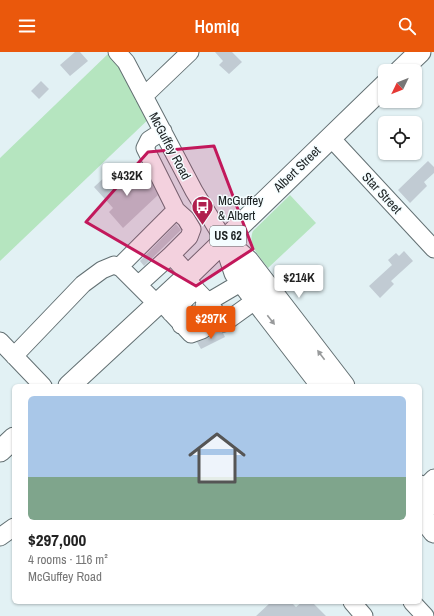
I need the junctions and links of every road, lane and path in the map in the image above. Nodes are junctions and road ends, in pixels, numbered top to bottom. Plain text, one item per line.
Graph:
1 (117, 52) edge
2 (190, 52) edge
3 (420, 52) edge
4 (407, 64) edge
5 (378, 92) edge
6 (144, 96) junction
7 (163, 131) junction
8 (330, 137) junction
9 (190, 182) junction
10 (169, 194) junction
11 (205, 209) junction
12 (181, 214) junction
13 (224, 240) junction
14 (434, 250) edge
15 (171, 255) junction
16 (118, 267) junction
17 (190, 281) junction
18 (138, 285) junction
19 (234, 286) junction
20 (248, 306) junction
21 (183, 313) junction
22 (220, 317) junction
23 (0, 341) edge
24 (14, 356) junction
25 (41, 384) edge
26 (72, 384) edge
27 (320, 384) edge
28 (342, 384) edge
29 (12, 440) edge
30 (0, 451) edge
31 (422, 517) edge
32 (12, 528) edge
33 (434, 532) edge
34 (0, 537) edge
35 (354, 604) edge
36 (414, 604) edge
37 (364, 616) edge
38 (425, 616) edge

1 - 6 street, McGuffey Road
2 - 6 street
3 - 4 main road
5 - 8 main road, Albert Street / US 62
6 - 7 street, McGuffey Road
7 - 9 street, McGuffey Road
7 - 10 street
8 - 13 main road, Albert Street / US 62
8 - 14 street, Star Street
9 - 10 street
9 - 11 street, McGuffey Road
10 - 12 street
11 - 12 street
11 - 13 street, McGuffey Road
12 - 15 street
12 - 16 street
13 - 17 main road, Albert Street / US 62
13 - 19 main road, McGuffey Road
28 -> 13 main road, McGuffey Road
15 - 17 street
15 - 18 street
16 - 18 street
16 - 24 street
17 - 21 main road, Albert Street / US 62
17 - 21 street
18 - 21 street
19 - 20 main road, McGuffey Road
19 - 21 street
20 - 22 street
20 -> 27 main road, McGuffey Road
21 - 22 street
21 - 22 street
21 - 26 main road, Albert Street / US 62
23 - 24 street
24 - 25 street
29 - 30 main road
31 - 33 main road
32 - 34 street
35 - 37 street
36 - 38 street

